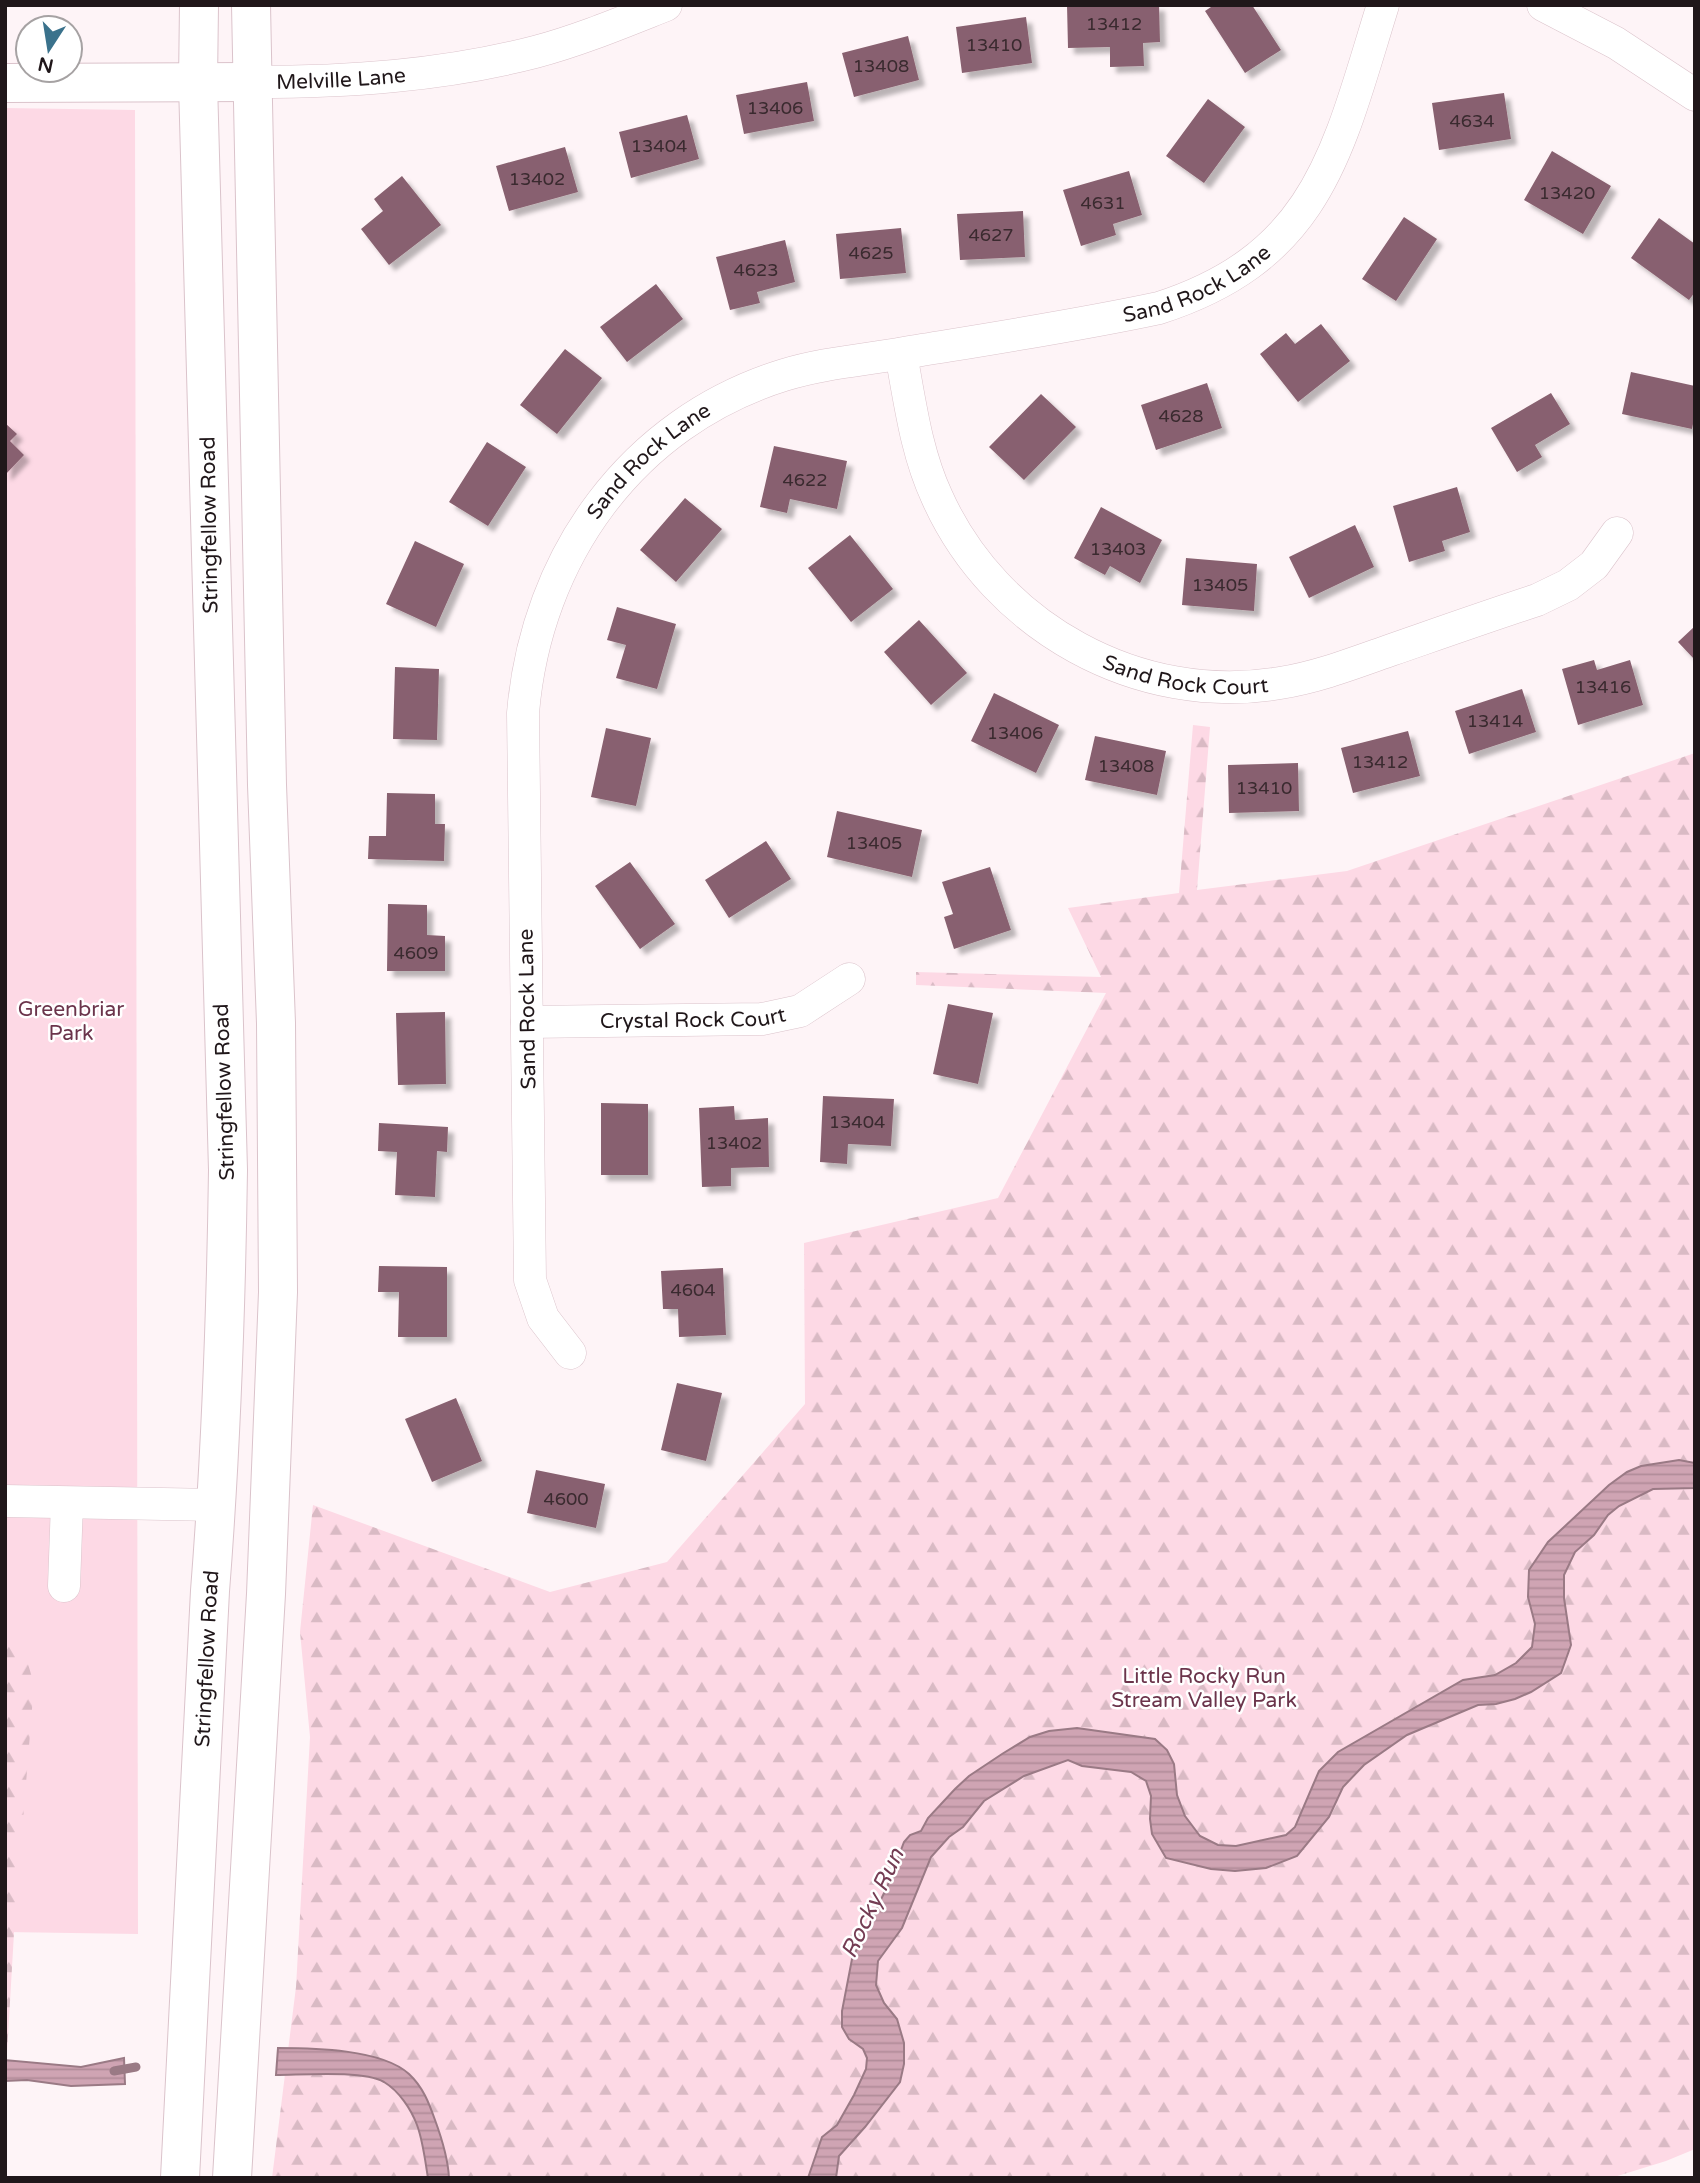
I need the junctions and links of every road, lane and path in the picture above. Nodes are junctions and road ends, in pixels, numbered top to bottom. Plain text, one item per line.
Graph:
1 (198, 5) edge
2 (251, 5) edge
3 (666, 5) edge
4 (1383, 5) edge
5 (1543, 5) edge
6 (252, 82) junction
7 (5, 83) edge
8 (198, 83) junction
9 (1695, 94) edge
10 (901, 354) junction
11 (1617, 533) dead end
12 (849, 979) dead end
13 (527, 1022) junction
14 (569, 1353) dead end
15 (5, 1501) edge
16 (67, 1503) junction
17 (216, 1506) junction
18 (64, 1586) dead end
19 (180, 2178) edge
20 (232, 2178) edge

1 - 8 main road, Stringfellow Road
2 - 6 main road
3 - 6 street, Melville Lane
4 - 10 street, Sand Rock Lane
5 - 9 street
6 - 8 main road, Melville Lane
6 - 20 main road
7 - 8 main road, Melville Lane
8 - 17 main road, Stringfellow Road
10 - 11 street, Sand Rock Court
10 - 13 street, Sand Rock Lane
12 - 13 street, Crystal Rock Court
13 - 14 street, Sand Rock Lane
15 - 16 street
16 - 17 street
16 - 18 street
17 - 19 main road, Stringfellow Road

